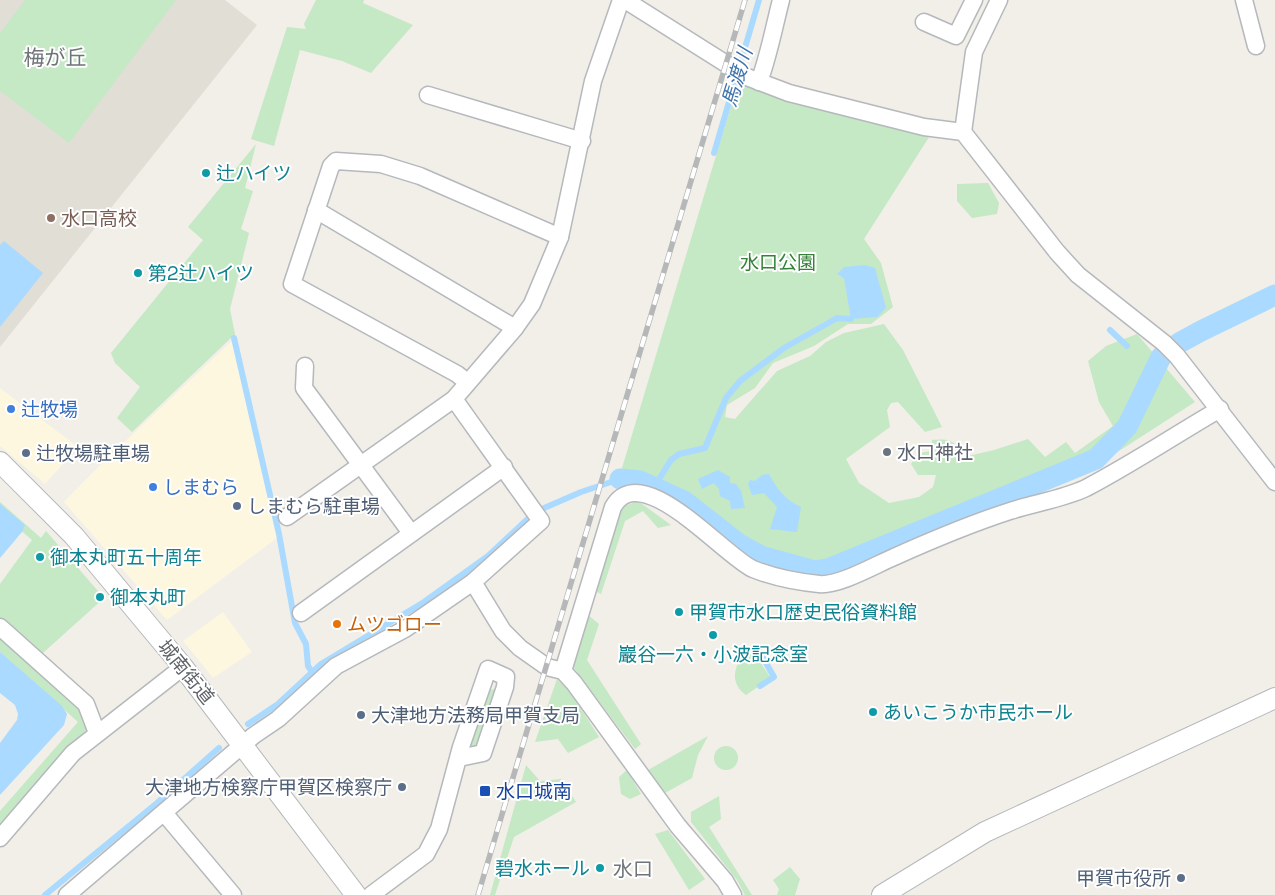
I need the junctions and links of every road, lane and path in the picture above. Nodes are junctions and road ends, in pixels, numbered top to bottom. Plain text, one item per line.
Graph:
1 (621, 0) edge
2 (625, 0) edge
3 (781, 0) edge
4 (974, 0) edge
5 (999, 0) edge
6 (1244, 0) edge
7 (924, 22) dead end
8 (1256, 46) dead end
9 (746, 76) junction
10 (428, 95) dead end
11 (963, 132) junction
12 (582, 141) junction
13 (316, 210) junction
14 (560, 237) junction
15 (515, 328) junction
16 (305, 366) dead end
17 (467, 382) junction
18 (454, 399) junction
19 (1220, 409) junction
20 (0, 462) edge
21 (361, 465) junction
22 (504, 467) junction
23 (1275, 482) edge
24 (287, 517) dead end
25 (411, 533) junction
26 (474, 582) junction
27 (301, 612) dead end
28 (0, 627) edge
29 (183, 667) junction
30 (563, 671) junction
31 (1275, 698) edge
32 (97, 733) junction
33 (243, 745) junction
34 (459, 758) junction
35 (165, 814) junction
36 (0, 838) edge
37 (67, 895) edge
38 (233, 895) edge
39 (356, 895) edge
40 (371, 895) edge
41 (733, 895) edge
42 (882, 895) edge

1 - 12 street
2 - 9 street
3 - 9 street
4 - 7 street
5 - 11 street
6 - 8 street
9 - 11 street
10 - 12 street
11 - 19 street
12 - 14 street
13 - 14 street
13 - 15 street
13 - 17 street
14 - 15 street
15 - 17 street
16 - 21 street
17 - 18 street
18 - 21 street
18 - 22 street
19 - 23 street
19 - 30 street
20 - 29 street, 城南街道
21 - 24 street
21 - 25 street
22 - 25 street
22 - 26 street
25 - 27 street
26 - 30 street
26 - 33 street
28 - 32 street
29 - 32 street
29 - 33 street, 城南街道
30 - 41 street
31 - 42 street
32 - 36 street
33 - 35 street
33 - 39 street, 城南街道
34 - 34 street
34 - 40 street
35 - 37 street
35 - 38 street

